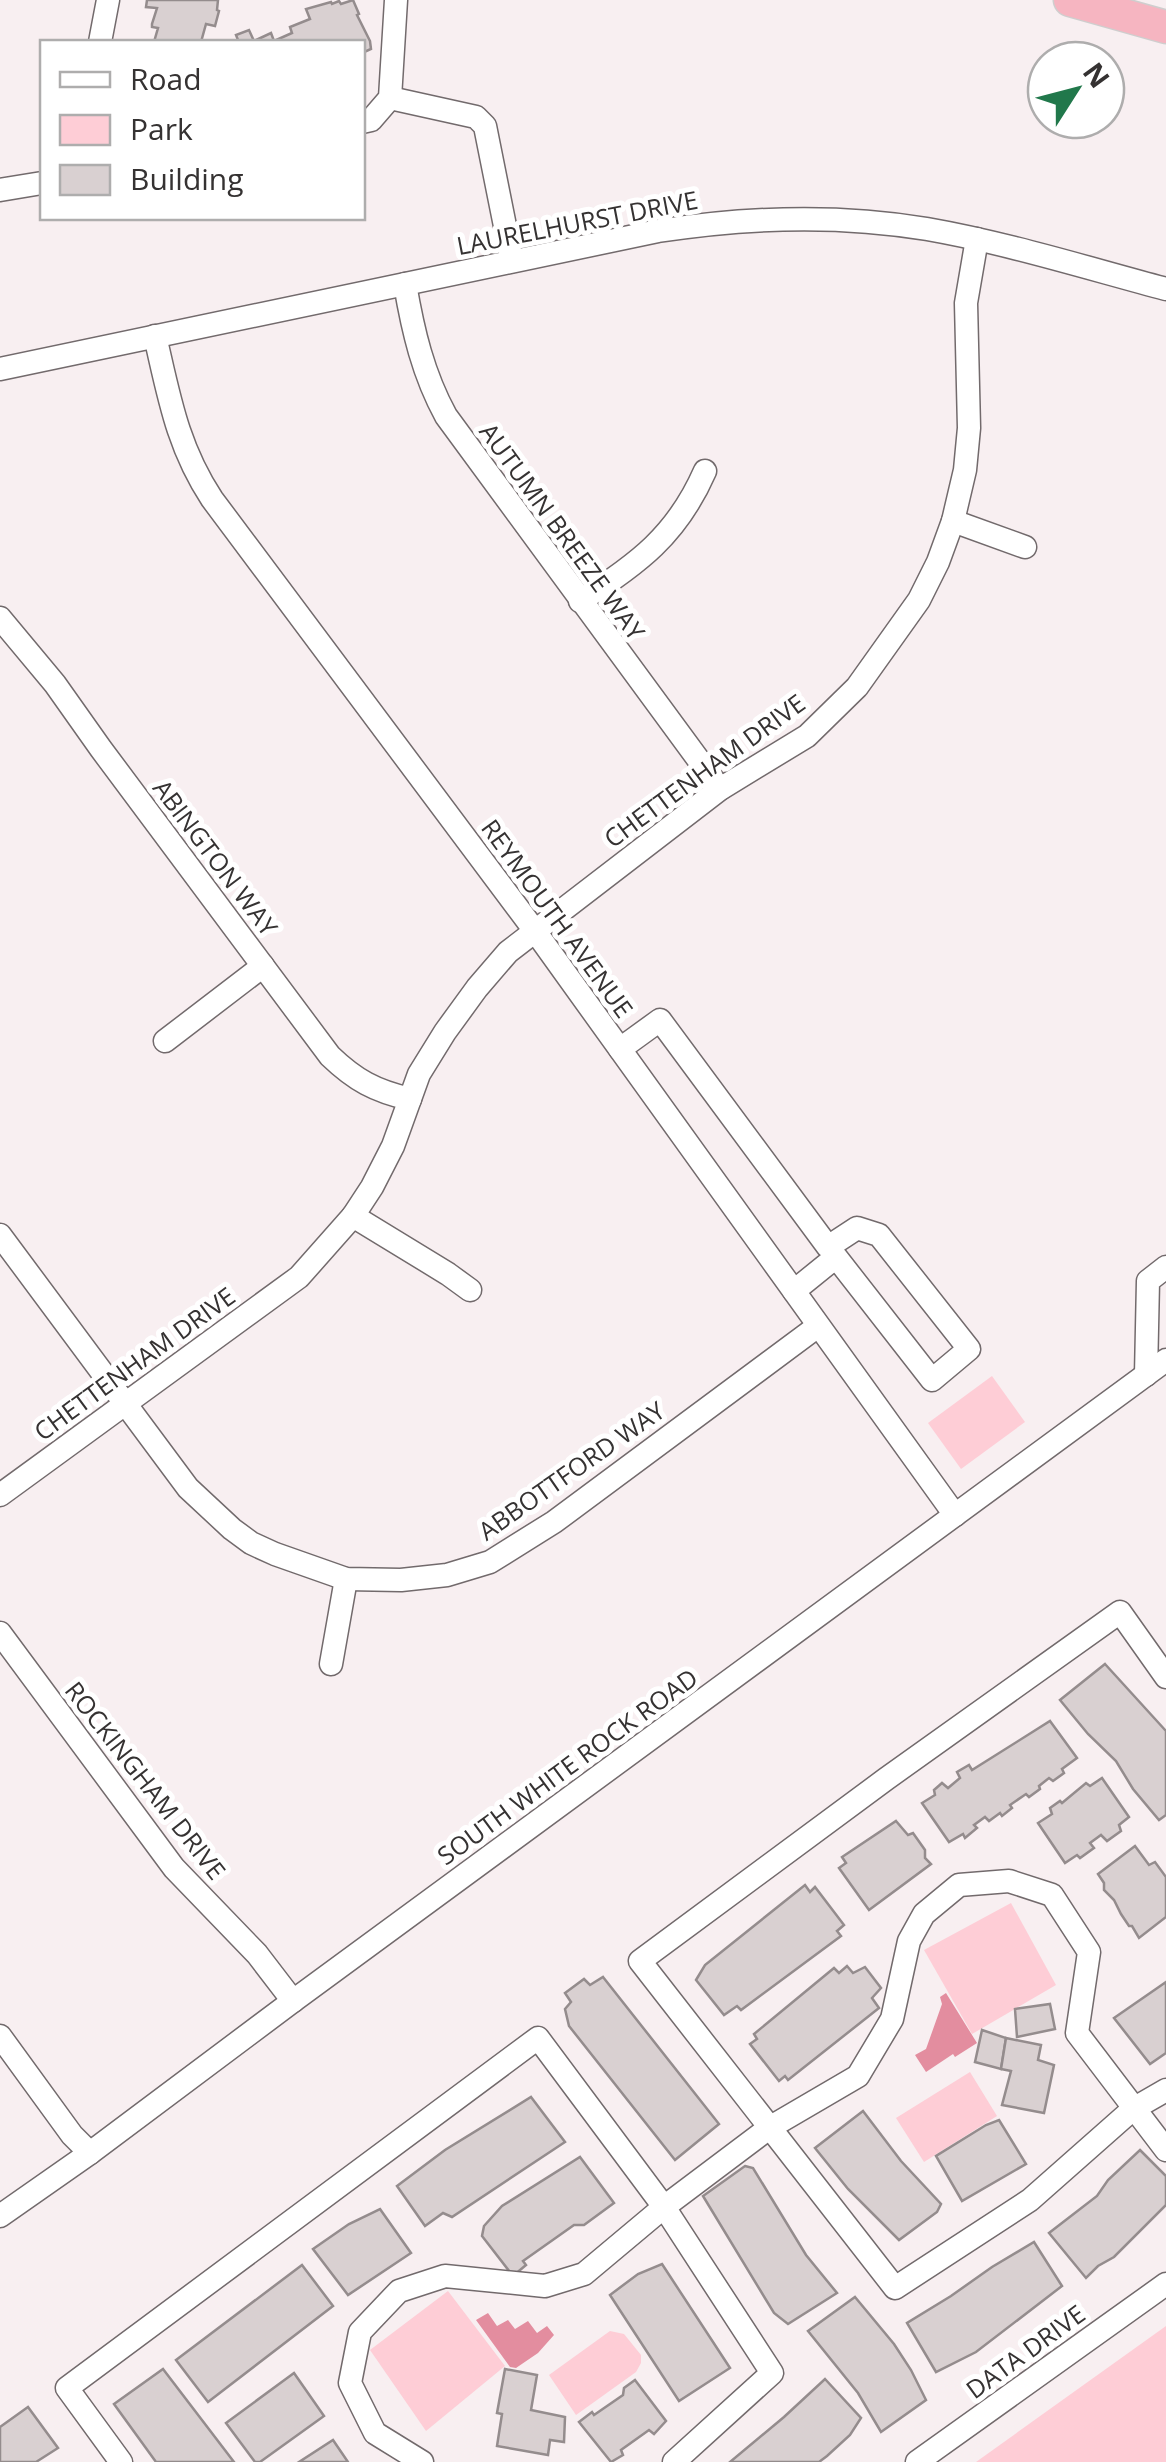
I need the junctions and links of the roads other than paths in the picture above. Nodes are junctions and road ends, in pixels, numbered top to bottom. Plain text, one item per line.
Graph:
1 (108, 0) edge
2 (396, 0) edge
3 (1070, 0) edge
4 (1166, 27) edge
5 (100, 40) edge
6 (390, 98) junction
7 (365, 121) edge
8 (40, 183) edge
9 (0, 190) edge
10 (977, 239) junction
11 (512, 261) junction
12 (405, 284) junction
13 (1166, 288) edge
14 (155, 336) junction
15 (0, 369) edge
16 (705, 472) dead end
17 (953, 521) junction
18 (1025, 546) dead end
19 (580, 600) junction
20 (0, 618) edge
21 (720, 789) junction
22 (535, 931) junction
23 (263, 966) junction
24 (165, 1040) dead end
25 (620, 1049) junction
26 (410, 1099) junction
27 (353, 1216) junction
28 (0, 1235) edge
29 (832, 1252) junction
30 (1166, 1267) edge
31 (470, 1290) dead end
32 (794, 1291) junction
33 (818, 1326) junction
34 (1166, 1360) edge
35 (1146, 1375) junction
36 (126, 1403) junction
37 (0, 1496) edge
38 (955, 1515) junction
39 (346, 1579) junction
40 (0, 1633) edge
41 (331, 1664) dead end
42 (1166, 1677) edge
43 (293, 2001) junction
44 (0, 2036) edge
45 (1166, 2090) edge
46 (1134, 2109) junction
47 (769, 2128) junction
48 (1166, 2150) edge
49 (90, 2153) junction
50 (664, 2207) junction
51 (0, 2216) edge
52 (1166, 2284) edge
53 (121, 2462) edge
54 (422, 2462) edge
55 (674, 2462) edge
56 (916, 2462) edge

1 - 5 street
2 - 6 street
3 - 4 highway
6 - 7 street
6 - 11 street
8 - 9 street
10 - 11 street, LAURELHURST DRIVE
10 - 13 street, LAURELHURST DRIVE
10 - 17 street, CHETTENHAM DRIVE
11 - 12 street, LAURELHURST DRIVE
12 - 14 street, LAURELHURST DRIVE
12 - 19 street, AUTUMN BREEZE WAY
14 - 15 street, LAURELHURST DRIVE
14 - 22 street, REYMOUTH AVENUE
16 - 19 street
17 - 18 street
17 - 21 street, CHETTENHAM DRIVE
19 - 21 street, AUTUMN BREEZE WAY
20 - 23 street, ABINGTON WAY
21 - 22 street, CHETTENHAM DRIVE
22 - 25 street, REYMOUTH AVENUE
22 - 26 street, CHETTENHAM DRIVE
23 - 24 street
23 - 26 street, ABINGTON WAY
25 - 29 street
25 - 32 street, REYMOUTH AVENUE
26 - 27 street, CHETTENHAM DRIVE
27 - 31 street
27 - 36 street, CHETTENHAM DRIVE
28 - 36 street, ABBOTTFORD WAY
29 - 29 street
29 - 32 street
30 - 35 street
32 - 33 street, REYMOUTH AVENUE
33 - 38 street, REYMOUTH AVENUE
33 - 39 street, ABBOTTFORD WAY
34 - 35 street, SOUTH WHITE ROCK ROAD
35 - 38 street, SOUTH WHITE ROCK ROAD
36 - 37 street, CHETTENHAM DRIVE
36 - 39 street, ABBOTTFORD WAY
38 - 43 street, SOUTH WHITE ROCK ROAD
39 - 41 street
40 - 43 street, ROCKINGHAM DRIVE
42 - 47 street
43 - 49 street, SOUTH WHITE ROCK ROAD
44 - 49 street
45 - 46 street
46 - 47 street
46 - 47 street
46 - 48 street
47 - 50 street
49 - 51 street, SOUTH WHITE ROCK ROAD
50 - 53 street
50 - 54 street
50 - 55 street
52 - 56 street, DATA DRIVE

